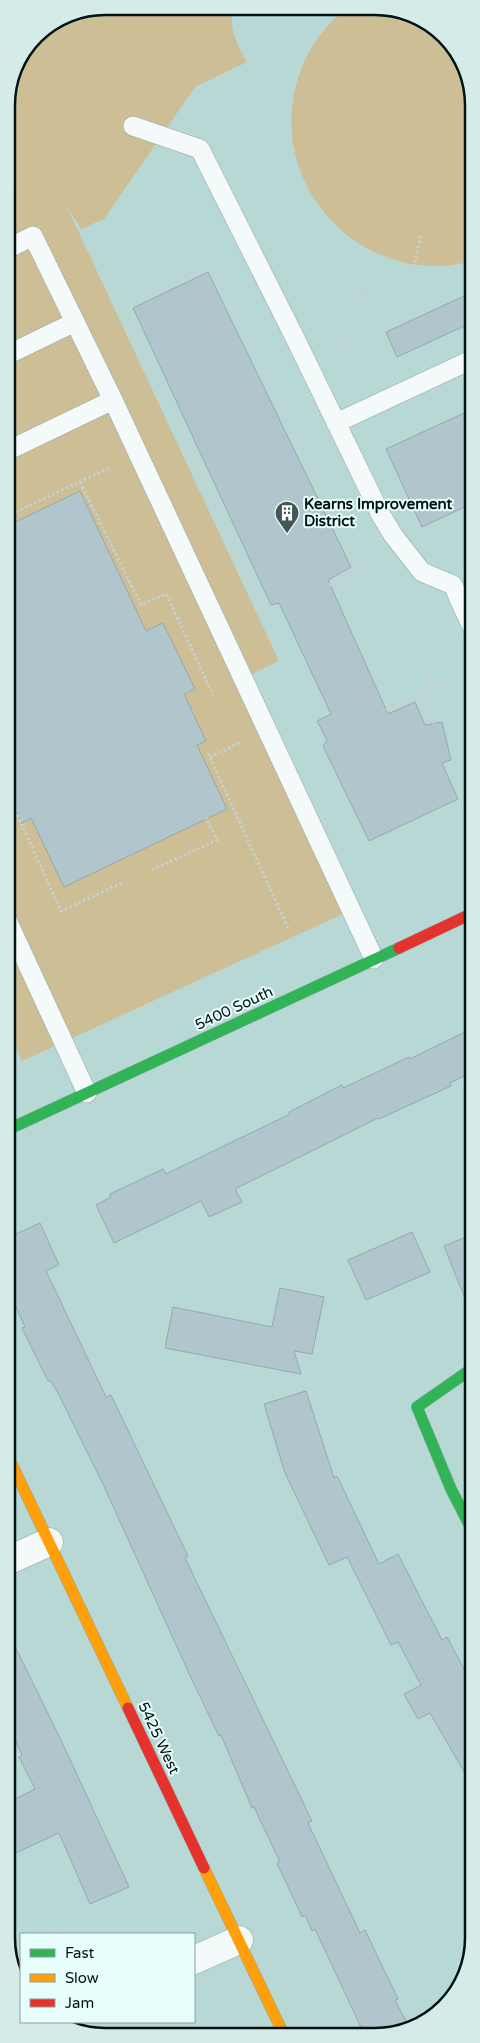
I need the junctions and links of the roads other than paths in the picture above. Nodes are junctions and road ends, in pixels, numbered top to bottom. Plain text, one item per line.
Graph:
1 (133, 126) dead end
2 (15, 245) edge
3 (75, 322) junction
4 (15, 351) edge
5 (465, 363) edge
6 (113, 400) junction
7 (336, 423) junction
8 (15, 447) edge
9 (465, 596) edge
10 (465, 916) edge
11 (15, 937) edge
12 (374, 959) junction
13 (87, 1093) junction
14 (15, 1126) edge
15 (465, 1374) edge
16 (15, 1471) edge
17 (465, 1516) edge
18 (49, 1542) junction
19 (15, 1557) edge
20 (239, 1940) junction
21 (195, 1960) edge
22 (280, 2028) edge

1 - 7 lane
2 - 3 lane
3 - 4 lane
3 - 6 lane
5 - 7 lane
6 - 8 lane
6 - 12 lane
7 - 9 lane
10 - 12 street, 5400 South
11 - 13 lane
12 - 13 street, 5400 South
13 - 14 street, 5400 South
15 - 17 street
16 - 18 street, 5425 West
18 - 19 street
18 - 20 street, 5425 West
20 - 21 street
20 - 22 street, 5425 West

